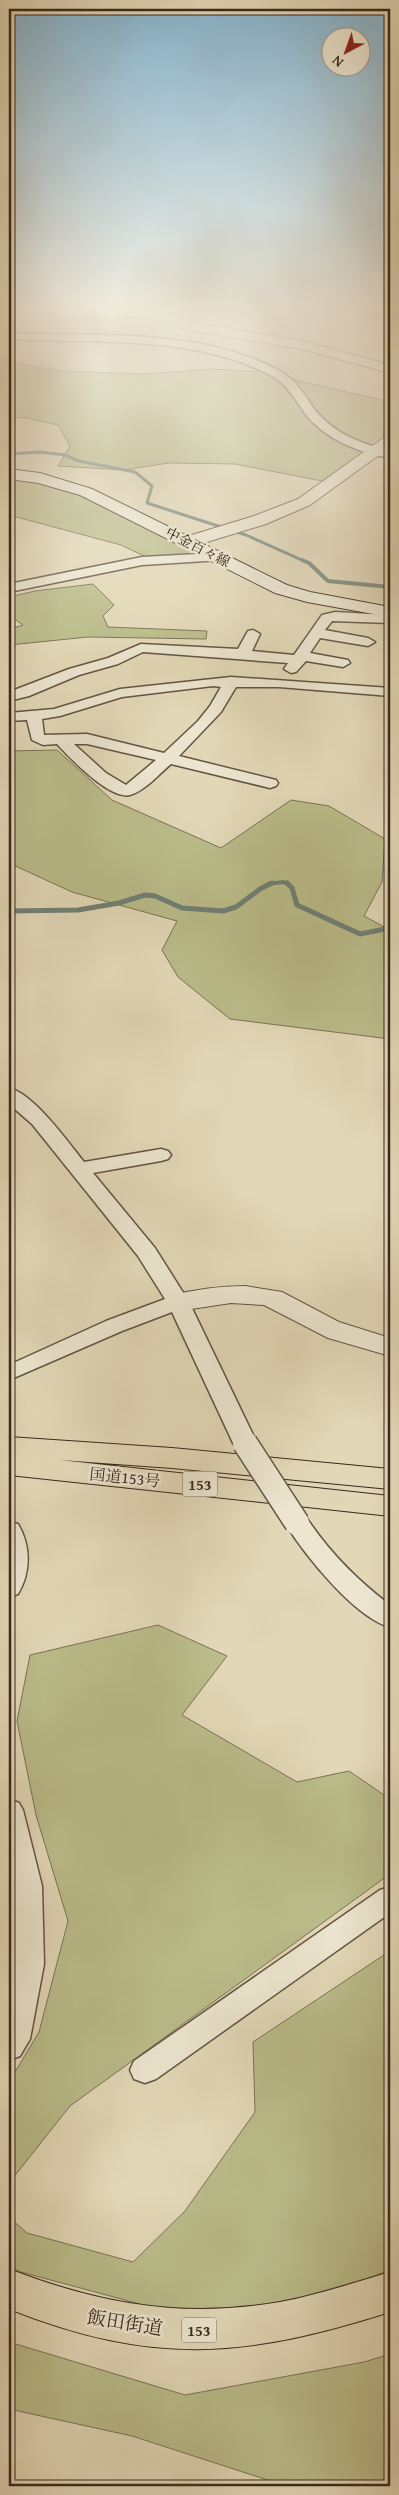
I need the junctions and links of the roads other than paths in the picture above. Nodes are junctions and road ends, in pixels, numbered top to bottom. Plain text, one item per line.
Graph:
1 (323, 423) edge
2 (390, 440) edge
3 (382, 453) edge
4 (9, 474) edge
5 (188, 542) junction
6 (217, 557) junction
7 (9, 588) edge
8 (390, 612) edge
9 (390, 618) edge
10 (317, 633) junction
11 (253, 634) dead end
12 (368, 642) dead end
13 (243, 654) junction
14 (301, 658) junction
15 (343, 663) dead end
16 (231, 682) junction
17 (280, 682) junction
18 (390, 692) edge
19 (9, 697) edge
20 (34, 716) junction
21 (9, 717) edge
22 (62, 740) junction
23 (167, 759) junction
24 (270, 783) dead end
25 (12, 1100) edge
26 (161, 1155) dead end
27 (80, 1169) junction
28 (178, 1302) junction
29 (390, 1347) edge
30 (9, 1373) edge
31 (9, 1447) edge
32 (9, 1465) edge
33 (390, 1479) edge
34 (390, 1506) edge
35 (9, 1530) edge
36 (9, 1588) edge
37 (390, 1618) edge
38 (9, 1810) edge
39 (390, 1898) edge
40 (9, 2047) edge
41 (145, 2070) dead end
42 (9, 2289) edge
43 (390, 2292) edge

1 - 3 street
2 - 3 street
3 - 5 street
4 - 5 street, 中金百々線
5 - 6 street, 中金百々線
6 - 7 street
6 - 8 street, 中金百々線
9 - 10 street
10 - 12 street
10 - 14 street
11 - 13 street
13 - 14 street
13 - 19 street
14 - 15 street
14 - 17 street
16 - 17 street
16 - 20 street
16 - 23 street
17 - 18 street
20 - 21 street
20 - 22 street
22 - 23 street
22 - 23 street
23 - 24 street
25 - 27 street
26 - 27 street
27 - 28 street
28 - 29 street
28 - 30 street
28 - 37 street, bridge
31 - 33 highway, 国道153号 / 153
32 - 34 highway, 国道153号 / 153
35 - 36 street
38 - 40 street
39 - 41 street
42 - 43 highway, 飯田街道 / 153

